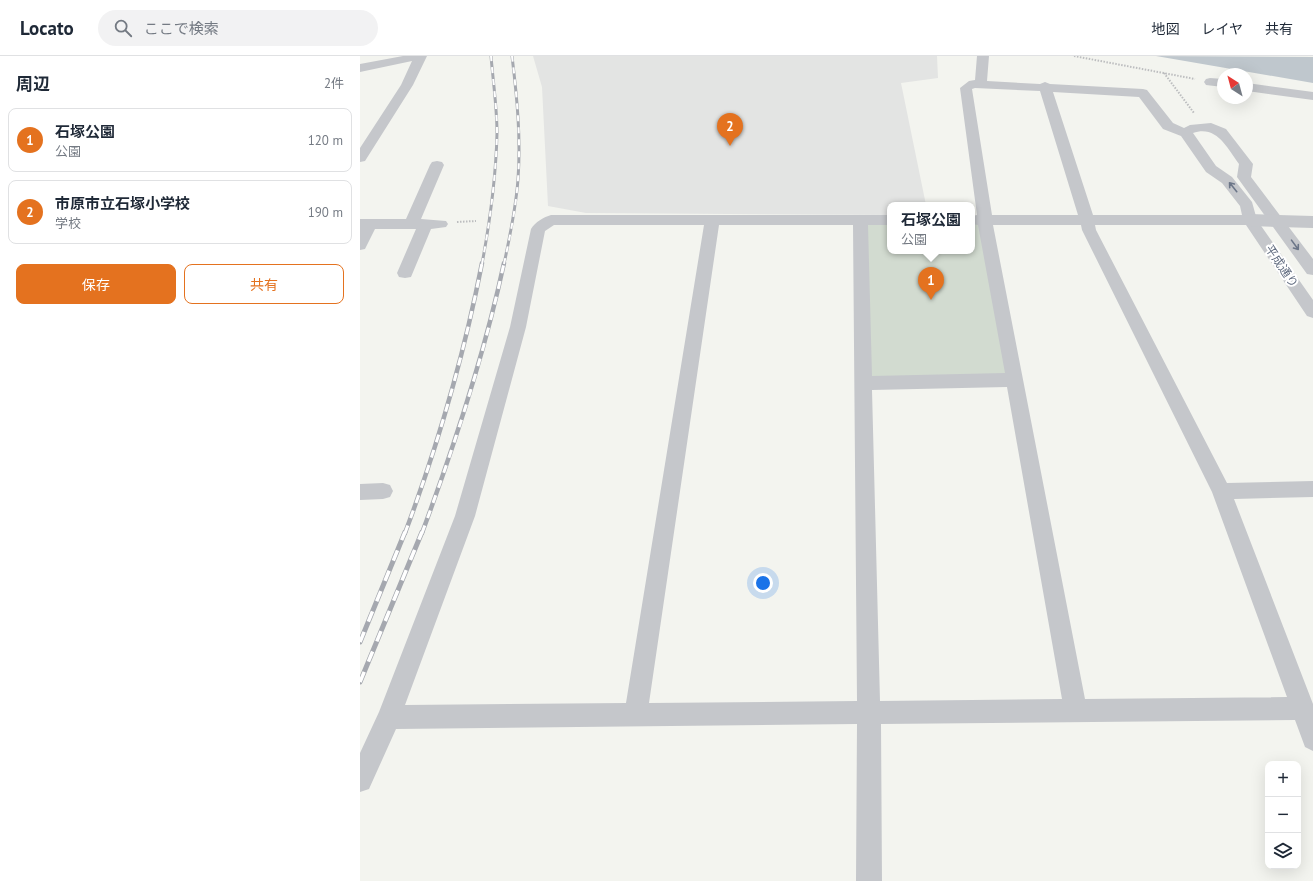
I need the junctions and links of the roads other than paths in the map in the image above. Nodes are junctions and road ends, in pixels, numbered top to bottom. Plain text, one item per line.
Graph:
1 (420, 56) edge
2 (983, 56) edge
3 (360, 68) edge
4 (1210, 82) road end
5 (1217, 83) edge
6 (981, 84) junction
7 (1045, 86) junction
8 (1253, 88) edge
9 (1313, 96) edge
10 (1189, 131) junction
11 (360, 158) edge
12 (436, 165) dead end
13 (860, 220) junction
14 (887, 220) edge
15 (978, 220) edge
16 (1087, 220) junction
17 (1250, 220) junction
18 (712, 221) junction
19 (1277, 221) junction
20 (1313, 222) edge
21 (365, 224) edge
22 (411, 224) junction
23 (360, 245) edge
24 (1313, 270) edge
25 (405, 273) dead end
26 (1313, 312) edge
27 (1014, 380) junction
28 (863, 383) junction
29 (1313, 490) edge
30 (383, 491) dead end
31 (1221, 491) junction
32 (360, 492) edge
33 (1303, 708) junction
34 (1076, 710) junction
35 (870, 712) junction
36 (636, 714) junction
37 (389, 717) junction
38 (1313, 739) edge
39 (360, 780) edge
40 (869, 881) edge

1 - 3 street
1 - 11 street
2 - 6 street
4 - 5 street
6 - 7 street
6 - 15 street
7 - 10 street
7 - 16 street
8 - 9 street
17 -> 10 street, 平成通り
10 - 19 street, 平成通り
12 - 22 street
13 - 14 street
13 - 18 street
13 - 28 street
15 - 16 street
15 - 27 street
16 - 17 street
16 - 31 street
17 - 19 street
17 - 26 street, 平成通り
18 - 36 street
18 - 37 street
19 - 20 street
19 -> 24 street, 平成通り
21 - 22 street
21 - 23 street
22 - 25 street
27 - 28 street
27 - 34 street
28 - 35 street
29 - 31 street
30 - 32 street
31 - 33 street
33 - 34 street
33 - 38 street
34 - 35 street
35 - 36 street
35 - 40 street
36 - 37 street
37 - 39 street

